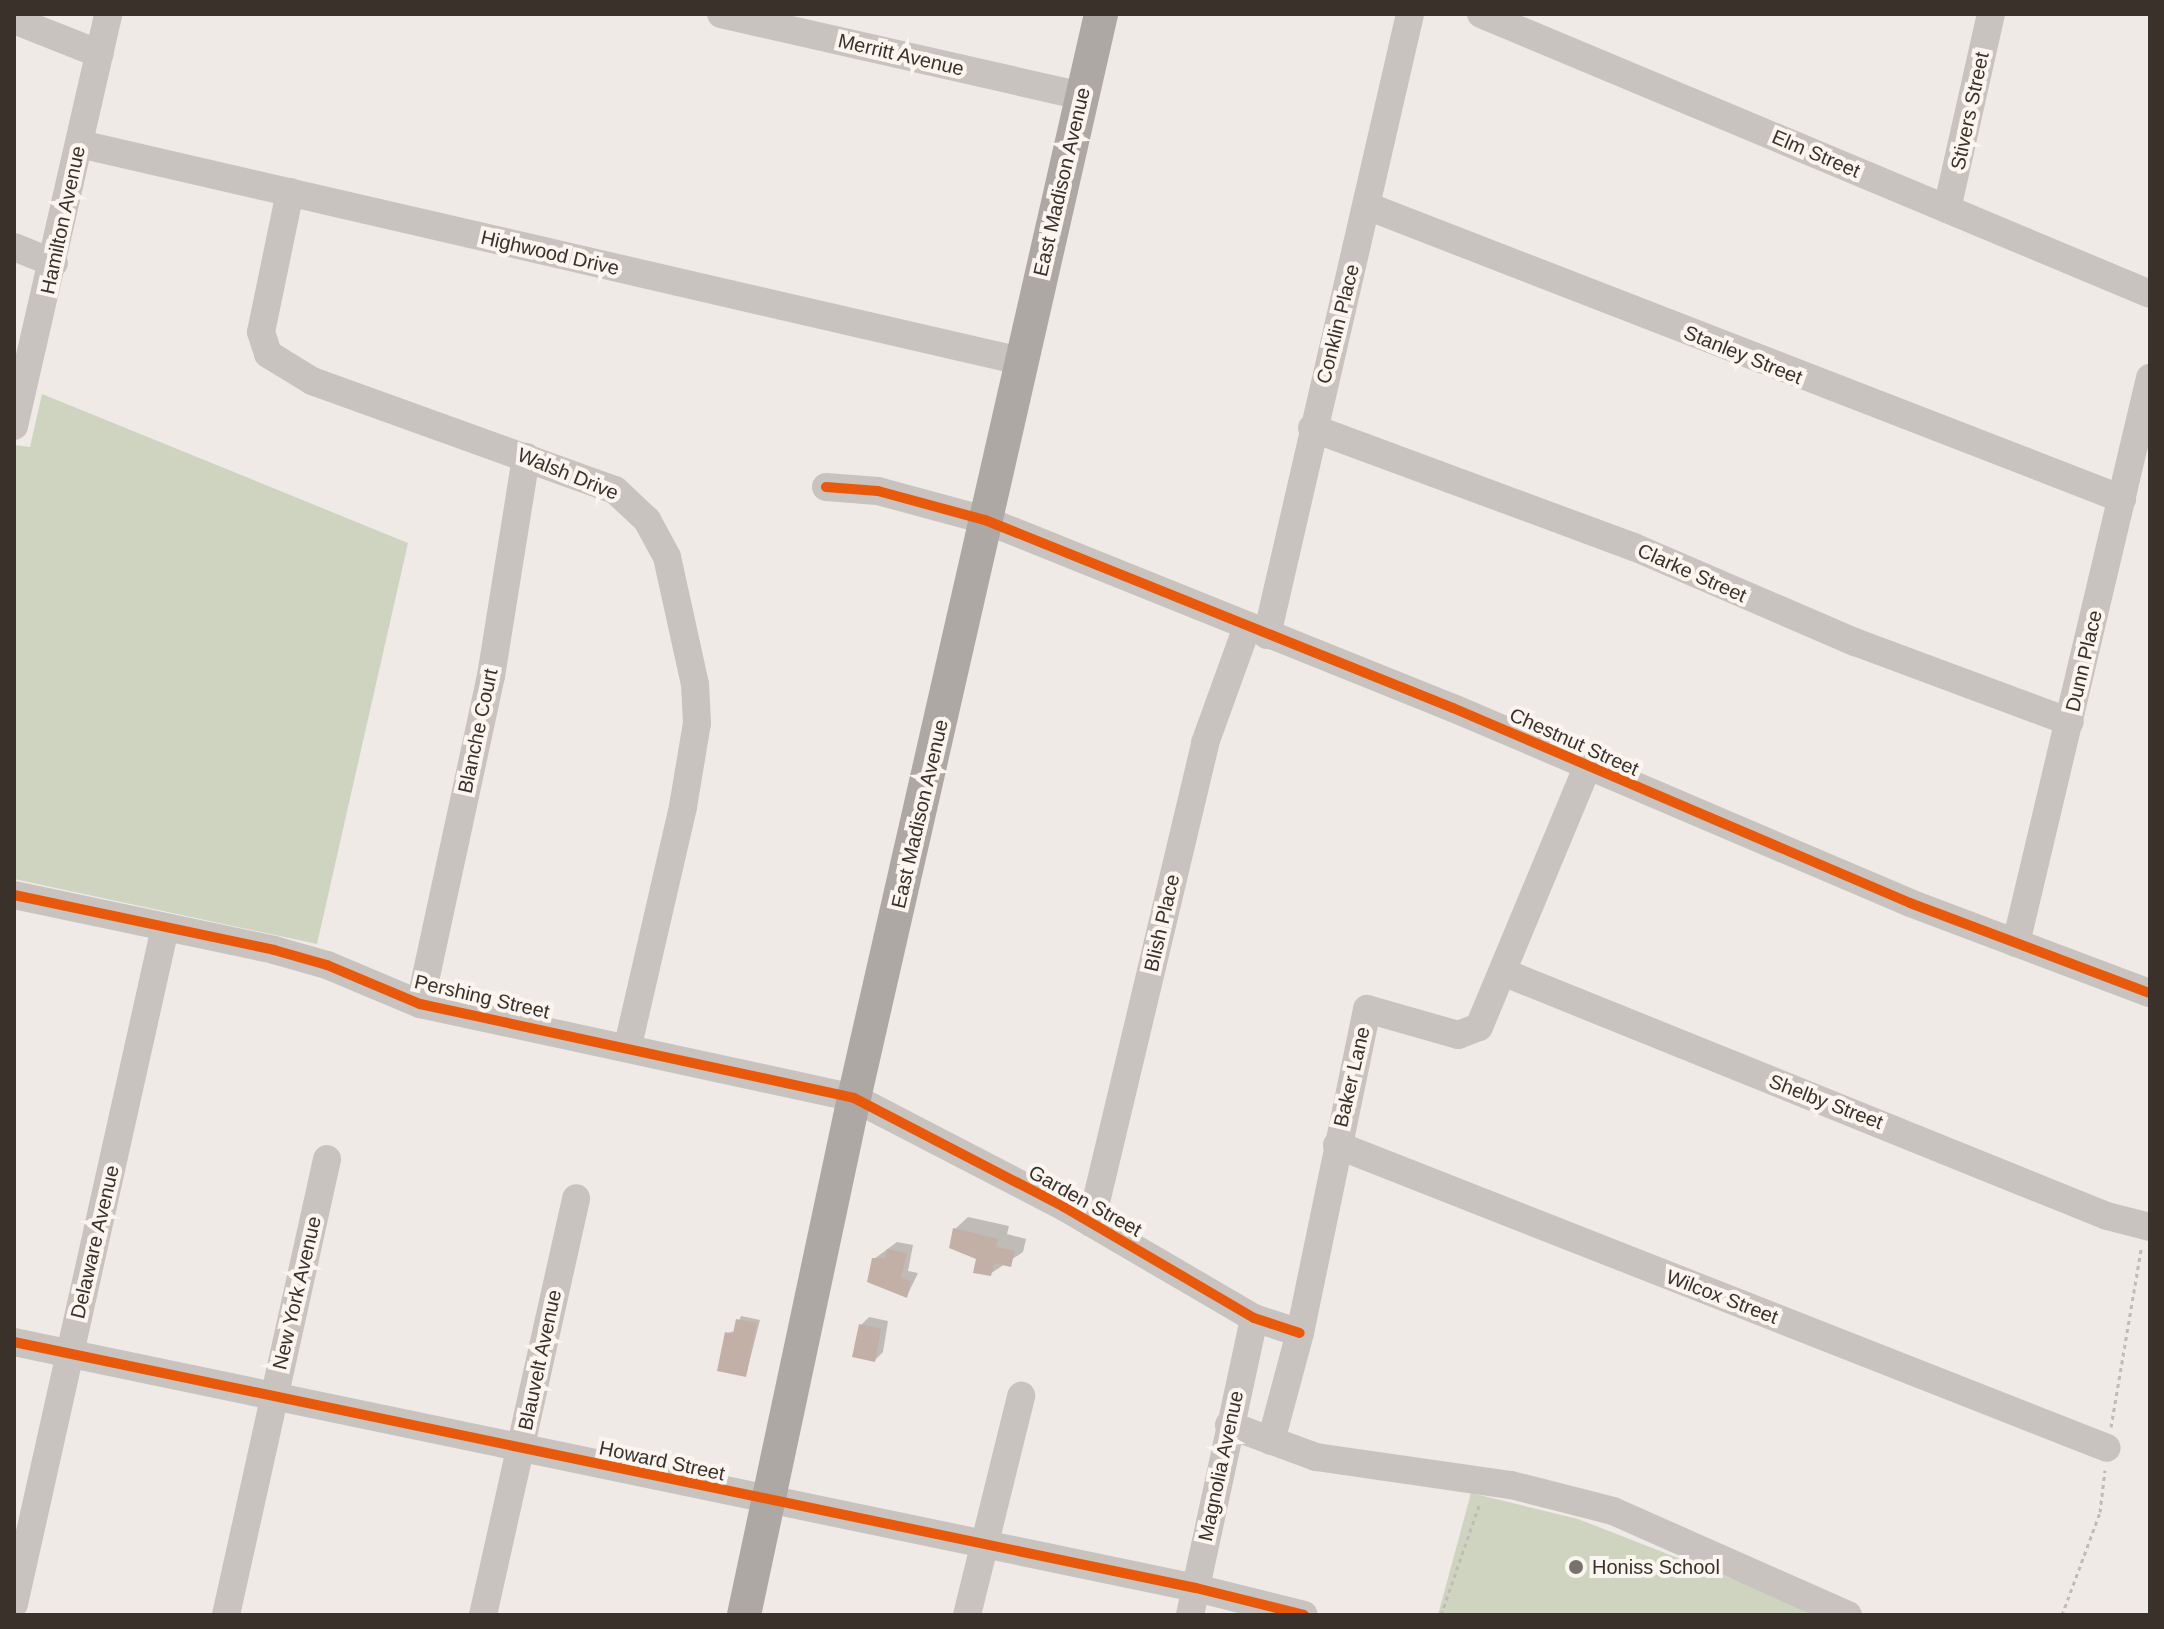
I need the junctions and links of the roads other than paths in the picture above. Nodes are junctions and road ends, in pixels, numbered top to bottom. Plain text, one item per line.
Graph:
1 (108, 14) edge
2 (721, 14) edge
3 (1101, 14) edge
4 (1410, 14) edge
5 (1991, 14) edge
6 (1484, 15) edge
7 (14, 20) edge
8 (100, 54) junction
9 (1082, 96) junction
10 (80, 144) junction
11 (290, 192) junction
12 (1367, 206) junction
13 (1947, 209) junction
14 (14, 247) edge
15 (54, 263) junction
16 (2150, 294) edge
17 (1021, 361) junction
18 (2150, 378) edge
19 (16, 426) edge
20 (1312, 428) junction
21 (526, 457) junction
22 (826, 487) dead end
23 (2122, 499) junction
24 (985, 520) junction
25 (1257, 631) junction
26 (2070, 722) junction
27 (1587, 767) junction
28 (14, 895) edge
29 (165, 928) junction
30 (2016, 943) junction
31 (1503, 972) junction
32 (2150, 993) edge
33 (420, 1004) junction
34 (628, 1045) junction
35 (854, 1098) junction
36 (1337, 1145) junction
37 (327, 1159) dead end
38 (576, 1198) dead end
39 (1091, 1223) junction
40 (2148, 1226) edge
41 (1254, 1318) junction
42 (1300, 1333) junction
43 (14, 1342) edge
44 (70, 1354) junction
45 (274, 1393) junction
46 (1021, 1396) dead end
47 (1229, 1425) junction
48 (1271, 1441) junction
49 (2107, 1448) road end
50 (520, 1450) junction
51 (769, 1501) junction
52 (982, 1547) junction
53 (1193, 1601) edge
54 (14, 1604) edge
55 (226, 1615) edge
56 (483, 1615) edge
57 (744, 1615) edge
58 (967, 1615) edge
59 (1304, 1615) edge
60 (1848, 1615) edge

1 - 8 street, Hamilton Avenue
2 - 9 street, Merritt Avenue
3 - 9 main road, East Madison Avenue
4 - 12 street, Conklin Place
5 - 13 street, Stivers Street
6 - 13 street, Elm Street
7 - 8 street
8 - 10 street, Hamilton Avenue
9 - 17 main road, East Madison Avenue
10 - 11 street, Highwood Drive
10 - 15 street, Hamilton Avenue
11 - 17 street, Highwood Drive
11 - 21 street, Walsh Drive
12 - 20 street, Conklin Place
12 - 23 street, Stanley Street
13 - 16 street, Elm Street
14 - 15 street
15 - 19 street, Hamilton Avenue
17 - 24 main road, East Madison Avenue
18 - 23 street, Dunn Place
20 - 25 street, Conklin Place
20 - 26 street, Clarke Street
21 - 33 street, Blanche Court
21 - 34 street, Walsh Drive
22 - 24 street, Chestnut Street
23 - 26 street, Dunn Place
24 - 25 street, Chestnut Street
24 - 35 main road, East Madison Avenue
25 - 27 street, Chestnut Street
25 - 39 street, Blish Place
26 - 30 street, Dunn Place
27 - 30 street, Chestnut Street
27 - 31 street, Baker Lane
28 - 29 street, Pershing Street
29 - 33 street, Pershing Street
29 - 44 street, Delaware Avenue
30 - 32 street, Chestnut Street
31 - 36 street, Baker Lane
31 - 40 street, Shelby Street
33 - 34 street, Pershing Street
34 - 35 street, Pershing Street
35 - 39 street, Garden Street
35 - 51 main road, East Madison Avenue
36 - 42 street, Baker Lane
36 - 49 street, Wilcox Street
37 - 45 street, New York Avenue
38 - 50 street, Blauvelt Avenue
39 - 41 street, Garden Street
41 - 42 street, Garden Street
41 - 47 street, Magnolia Avenue
42 - 48 street, Baker Lane
43 - 44 street, Howard Street
44 - 45 street, Howard Street
44 - 54 street, Delaware Avenue
45 - 50 street, Howard Street
45 - 55 street, New York Avenue
46 - 52 street
47 - 48 street
47 - 53 street, Magnolia Avenue
48 - 60 street
50 - 51 street, Howard Street
50 - 56 street, Blauvelt Avenue
51 - 52 street, Howard Street
51 - 57 main road, East Madison Avenue
52 - 53 street, Howard Street
52 - 58 street
53 - 59 street, Howard Street

